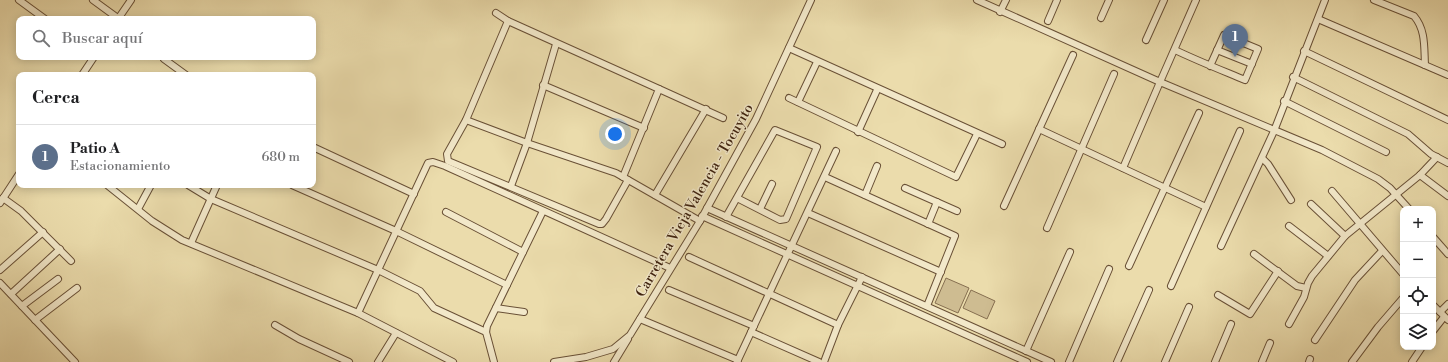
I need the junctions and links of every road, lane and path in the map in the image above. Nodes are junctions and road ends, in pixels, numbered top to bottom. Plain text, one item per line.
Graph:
1 (19, 0) edge
2 (93, 0) edge
3 (131, 0) edge
4 (811, 0) edge
5 (977, 0) edge
6 (1006, 0) edge
7 (1057, 0) edge
8 (1109, 0) edge
9 (1164, 0) edge
10 (1196, 0) edge
11 (1325, 0) edge
12 (1374, 0) edge
13 (1000, 12) junction
14 (496, 14) dead end
15 (41, 16) edge
16 (114, 16) edge
17 (120, 16) edge
18 (1101, 18) dead end
19 (1318, 19) junction
20 (508, 21) junction
21 (1048, 21) dead end
22 (1146, 40) dead end
23 (556, 44) junction
24 (789, 48) junction
25 (1175, 50) junction
26 (1217, 50) junction
27 (1304, 51) junction
28 (1073, 55) dead end
29 (92, 60) edge
30 (165, 60) edge
31 (817, 62) junction
32 (1252, 64) junction
33 (1425, 65) junction
34 (1210, 66) junction
35 (84, 72) edge
36 (182, 72) edge
37 (1114, 74) dead end
38 (1448, 75) edge
39 (1293, 78) junction
40 (1160, 82) junction
41 (543, 86) junction
42 (659, 89) junction
43 (877, 90) junction
44 (789, 98) dead end
45 (1284, 101) junction
46 (798, 102) junction
47 (706, 109) junction
48 (1199, 113) dead end
49 (722, 118) dead end
50 (466, 120) junction
51 (1448, 120) edge
52 (644, 128) junction
53 (1039, 129) junction
54 (1240, 131) dead end
55 (1274, 131) junction
56 (858, 132) junction
57 (977, 134) junction
58 (527, 143) junction
59 (1002, 144) dead end
60 (316, 148) edge
61 (1082, 149) junction
62 (836, 151) dead end
63 (1386, 152) dead end
64 (1436, 157) junction
65 (1262, 158) junction
66 (1448, 163) edge
67 (877, 166) dead end
68 (1123, 168) junction
69 (1420, 175) junction
70 (825, 177) junction
71 (16, 179) edge
72 (625, 179) junction
73 (772, 184) dead end
74 (511, 186) junction
75 (111, 188) edge
76 (149, 188) edge
77 (193, 188) edge
78 (216, 188) edge
79 (299, 188) edge
80 (905, 188) dead end
81 (1165, 188) junction
82 (1332, 191) dead end
83 (414, 194) junction
84 (655, 195) junction
85 (865, 195) junction
86 (1397, 195) junction
87 (1448, 196) edge
88 (737, 198) junction
89 (211, 199) junction
90 (2, 200) edge
91 (1291, 200) dead end
92 (937, 202) junction
93 (1311, 204) dead end
94 (1004, 206) dead end
95 (1406, 206) edge
96 (1206, 207) junction
97 (707, 208) junction
98 (138, 209) junction
99 (760, 209) junction
100 (542, 211) junction
101 (957, 211) dead end
102 (446, 212) dead end
103 (808, 213) junction
104 (726, 217) junction
105 (701, 218) junction
106 (1359, 223) junction
107 (928, 224) junction
108 (1289, 226) dead end
109 (1047, 228) dead end
110 (396, 231) junction
111 (43, 232) junction
112 (1344, 236) junction
113 (1436, 240) edge
114 (191, 243) junction
115 (792, 246) junction
116 (1221, 246) dead end
117 (60, 249) junction
118 (1382, 251) junction
119 (523, 252) junction
120 (1070, 252) dead end
121 (788, 253) junction
122 (1254, 254) dead end
123 (1448, 254) edge
124 (1328, 256) junction
125 (689, 257) dead end
126 (72, 261) dead end
127 (1129, 266) dead end
128 (670, 268) junction
129 (1109, 269) dead end
130 (0, 270) edge
131 (378, 270) junction
132 (1278, 271) junction
133 (1400, 271) edge
134 (941, 272) junction
135 (862, 277) junction
136 (58, 279) dead end
137 (0, 283) edge
138 (507, 285) junction
139 (858, 286) junction
140 (1171, 286) dead end
141 (77, 288) dead end
142 (1306, 288) junction
143 (669, 290) dead end
144 (1149, 290) dead end
145 (11, 294) junction
146 (768, 294) junction
147 (1218, 295) dead end
148 (1400, 301) edge
149 (1448, 304) edge
150 (22, 306) junction
151 (927, 306) junction
152 (1189, 307) dead end
153 (496, 308) junction
154 (1436, 308) edge
155 (524, 312) dead end
156 (358, 313) junction
157 (1444, 316) edge
158 (640, 319) junction
159 (35, 320) junction
160 (1231, 324) dead end
161 (1289, 324) dead end
162 (275, 325) dead end
163 (838, 325) junction
164 (1436, 327) edge
165 (752, 329) junction
166 (486, 332) junction
167 (396, 333) junction
168 (630, 336) junction
169 (1315, 340) dead end
170 (1270, 343) dead end
171 (1420, 350) edge
172 (1026, 351) junction
173 (337, 360) edge
174 (737, 361) edge
175 (75, 362) edge
176 (349, 362) edge
177 (378, 362) edge
178 (452, 362) edge
179 (494, 362) edge
180 (554, 362) edge
181 (614, 362) edge
182 (819, 362) edge
183 (824, 362) edge
184 (1027, 362) edge
185 (1051, 362) edge
186 (1069, 362) edge
187 (1117, 362) edge
188 (1165, 362) edge
189 (1215, 362) edge
190 (1262, 362) edge
191 (1352, 362) edge
192 (1412, 362) edge

1 - 15 street
2 - 16 street
3 - 17 street
4 - 24 street, Carretera Vieja Valencia - Tocuyito
5 - 13 street
6 - 13 street
7 - 21 street
8 - 18 street
9 - 22 street
10 - 25 street
11 - 19 street
12 - 33 street
13 - 40 street
14 - 20 street
19 - 27 street
19 - 33 street
20 - 23 street
20 - 50 street
23 - 41 street
23 - 42 street
24 - 31 street
24 - 97 street, Carretera Vieja Valencia - Tocuyito
25 - 34 street
25 - 40 street
26 - 32 street
26 - 32 street
26 - 34 street
27 - 39 street
27 - 51 street
28 - 53 street
29 - 35 street
30 - 36 street
31 - 43 street
31 - 46 street
32 - 34 street
33 - 38 street
37 - 61 street
39 - 45 street
39 - 64 street
40 - 55 street
40 - 68 street
41 - 52 street
41 - 58 street
42 - 47 street
42 - 52 street
43 - 56 street
43 - 57 street
44 - 46 street
45 - 55 street
45 - 63 street
46 - 56 street
47 - 49 street
47 - 84 street
48 - 81 street
50 - 58 street
50 - 74 street
52 - 72 street
53 - 61 street
53 - 94 street
54 - 96 street
55 - 65 street
55 - 86 street
56 - 57 street
57 - 59 street
58 - 72 street
58 - 74 street
60 - 83 street
61 - 68 street
61 - 109 street
62 - 70 street
64 - 66 street
64 - 69 street
65 - 91 street
65 - 116 street
67 - 85 street
68 - 81 street
69 - 86 street
69 - 87 street
70 - 85 street
70 - 103 street
71 - 90 street
72 - 74 street
72 - 84 street
73 - 99 street
75 - 98 street
76 - 98 street
77 - 89 street
78 - 89 street
79 - 110 street
80 - 92 street
81 - 96 street
81 - 127 street
82 - 106 street
83 - 100 street
83 - 110 street
84 - 105 street
85 - 107 street
86 - 95 street
86 - 106 street
88 - 99 street
88 - 99 street
88 - 104 street
89 - 114 street
89 - 131 street
90 - 111 street
92 - 101 street
92 - 107 street
93 - 112 street
96 - 140 street
97 - 104 street
97 - 105 street, Carretera Vieja Valencia - Tocuyito
98 - 114 street
100 - 119 street
100 - 128 street
102 - 119 street
103 - 115 street
103 - 134 street
104 - 115 street
105 - 121 street
105 - 128 street, Carretera Vieja Valencia - Tocuyito
106 - 112 street
106 - 118 street
107 - 134 street
108 - 124 street
110 - 131 street
110 - 138 street
111 - 117 street
111 - 130 street
112 - 124 street
113 - 123 street
114 - 156 street
115 - 121 street
115 - 135 street
117 - 126 street
117 - 145 street
118 - 133 street
118 - 169 street
119 - 138 street
120 - 172 street
121 - 139 street
121 - 146 street
122 - 132 street
124 - 142 street
125 - 146 street
128 - 158 street, Carretera Vieja Valencia - Tocuyito
129 - 186 street
131 - 156 street
131 - 166 street
132 - 142 street
132 - 147 street
134 - 151 street
135 - 139 street
135 - 151 street
136 - 150 street
137 - 145 street
138 - 153 street
139 - 163 street
139 - 184 street
141 - 159 street
142 - 161 street
143 - 165 street
144 - 187 street
145 - 150 street
146 - 163 street
146 - 165 street
148 - 191 street
149 - 157 street
150 - 159 street
151 - 172 street
152 - 188 street
153 - 155 street
153 - 166 street
154 - 157 street
156 - 167 street
157 - 164 street
158 - 168 street, Carretera Vieja Valencia - Tocuyito
158 - 174 street
159 - 175 street
160 - 189 street
162 - 173 street
163 - 183 street
165 - 174 street
165 - 182 street
166 - 179 street
167 - 177 street
167 - 178 street
168 - 180 street, Carretera Vieja Valencia - Tocuyito
168 - 181 street
170 - 190 street
171 - 192 street
172 - 185 street
173 - 176 street

